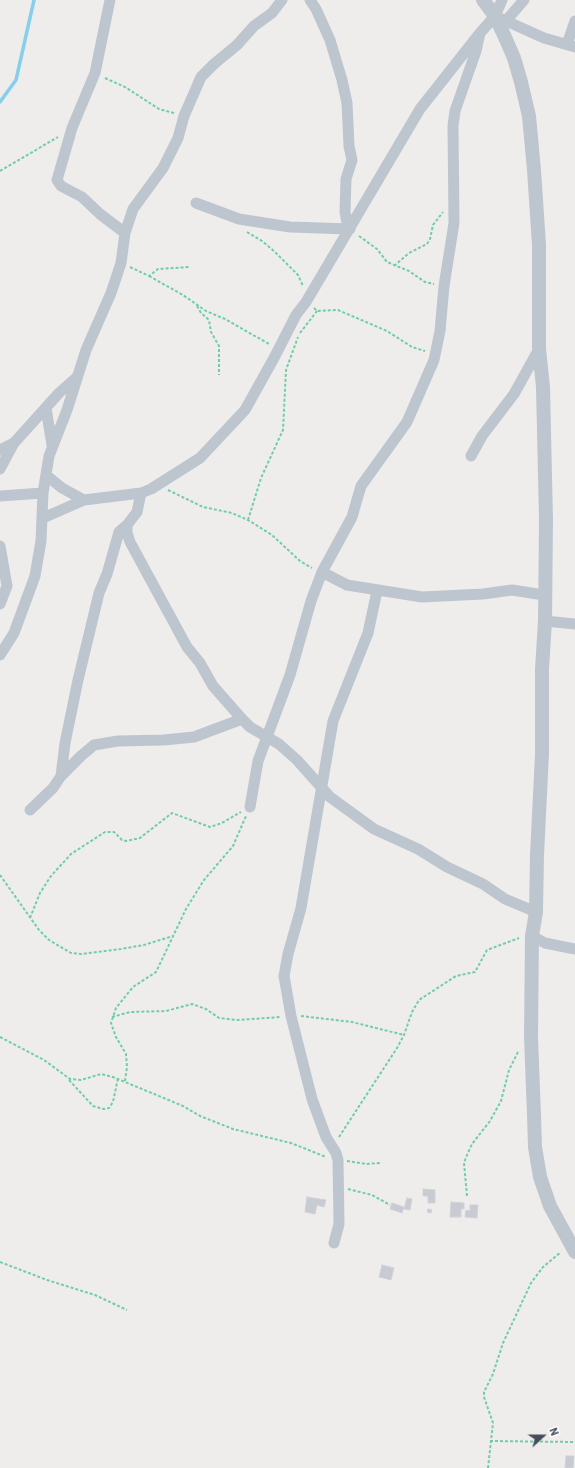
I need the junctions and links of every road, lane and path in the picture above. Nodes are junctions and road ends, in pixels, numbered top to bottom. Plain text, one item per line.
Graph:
1 (110, 0) edge
2 (282, 0) edge
3 (310, 0) edge
4 (484, 0) edge
5 (502, 0) edge
6 (524, 0) edge
7 (500, 19) junction
8 (575, 21) edge
9 (480, 33) junction
10 (571, 45) edge
11 (97, 66) junction
12 (184, 116) junction
13 (72, 128) junction
14 (0, 171) edge
15 (455, 202) junction
16 (196, 203) dead end
17 (239, 219) junction
18 (350, 229) junction
19 (125, 233) junction
20 (121, 263) junction
21 (394, 266) junction
22 (190, 267) dead end
23 (148, 276) junction
24 (444, 286) junction
25 (306, 302) junction
26 (196, 305) junction
27 (317, 310) junction
28 (278, 348) junction
29 (539, 349) junction
30 (436, 350) junction
31 (219, 375) dead end
32 (77, 377) junction
33 (46, 408) junction
34 (14, 443) junction
35 (52, 447) junction
36 (0, 450) edge
37 (470, 456) dead end
38 (0, 469) edge
39 (46, 475) junction
40 (146, 491) junction
41 (43, 493) junction
42 (0, 496) edge
43 (84, 500) junction
44 (43, 518) junction
45 (248, 520) junction
46 (128, 525) junction
47 (0, 546) edge
48 (322, 572) junction
49 (377, 591) junction
50 (544, 595) junction
51 (0, 604) edge
52 (545, 621) junction
53 (575, 624) edge
54 (0, 655) edge
55 (242, 719) junction
56 (267, 737) junction
57 (61, 776) junction
58 (321, 786) junction
59 (250, 807) junction
60 (30, 810) dead end
61 (0, 875) edge
62 (536, 912) junction
63 (30, 918) junction
64 (173, 936) junction
65 (532, 936) junction
66 (575, 949) edge
67 (291, 1016) junction
68 (112, 1017) junction
69 (404, 1035) junction
70 (0, 1037) edge
71 (531, 1037) junction
72 (118, 1078) junction
73 (68, 1079) junction
74 (125, 1081) junction
75 (337, 1156) junction
76 (380, 1163) dead end
77 (338, 1187) junction
78 (467, 1196) dead end
79 (390, 1205) dead end
80 (334, 1243) dead end
81 (572, 1248) edge
82 (0, 1262) edge
83 (127, 1310) dead end
84 (490, 1442) junction
85 (575, 1442) edge
86 (488, 1468) edge

1 - 11 street
2 - 12 street
3 - 18 street
4 - 7 street
5 - 7 street
6 - 7 street
7 - 9 street
7 - 10 street
7 - 29 street
8 - 10 street
9 - 15 street
9 - 18 street
11 - 12 path
11 - 13 street
12 - 19 street
13 - 14 path
13 - 19 street
15 - 21 path
15 - 24 street
16 - 17 street
17 - 18 street
17 - 25 path
18 - 21 path
18 - 25 street
19 - 20 street
20 - 23 path
20 - 32 street
21 - 24 path
22 - 23 path
23 - 26 path
24 - 30 street
25 - 27 path
25 - 28 street
26 - 28 path
26 - 31 path
27 - 30 path
27 - 45 path
28 - 40 street
29 - 37 street
29 - 50 street
30 - 48 street
32 - 33 street
32 - 35 street
33 - 34 street
33 - 35 street
34 - 36 street
34 - 38 street
35 - 39 street
39 - 41 street
39 - 43 street
40 - 43 street
40 - 45 path
40 - 46 street
41 - 42 street
41 - 44 street
43 - 44 street
44 - 54 street
45 - 48 path
46 - 55 street
46 - 57 street
47 - 51 street
48 - 49 street
48 - 56 street
49 - 50 street
49 - 58 street
50 - 52 street
52 - 53 street
52 - 62 street
55 - 56 street
55 - 57 street
56 - 58 street
56 - 59 street
57 - 60 street
58 - 62 street
58 - 67 street
59 - 63 path
59 - 64 path
61 - 63 path
62 - 65 street
63 - 64 path
64 - 68 path
65 - 66 street
65 - 69 path
65 - 71 street
67 - 68 path
67 - 69 path
67 - 75 street
68 - 74 path
69 - 75 path
70 - 73 path
71 - 78 path
71 - 81 street
72 - 73 path
72 - 73 path
72 - 74 path
74 - 75 path
75 - 76 path
75 - 77 street
77 - 79 path
77 - 80 street
81 - 84 path
82 - 83 path
84 - 85 path
84 - 86 path

